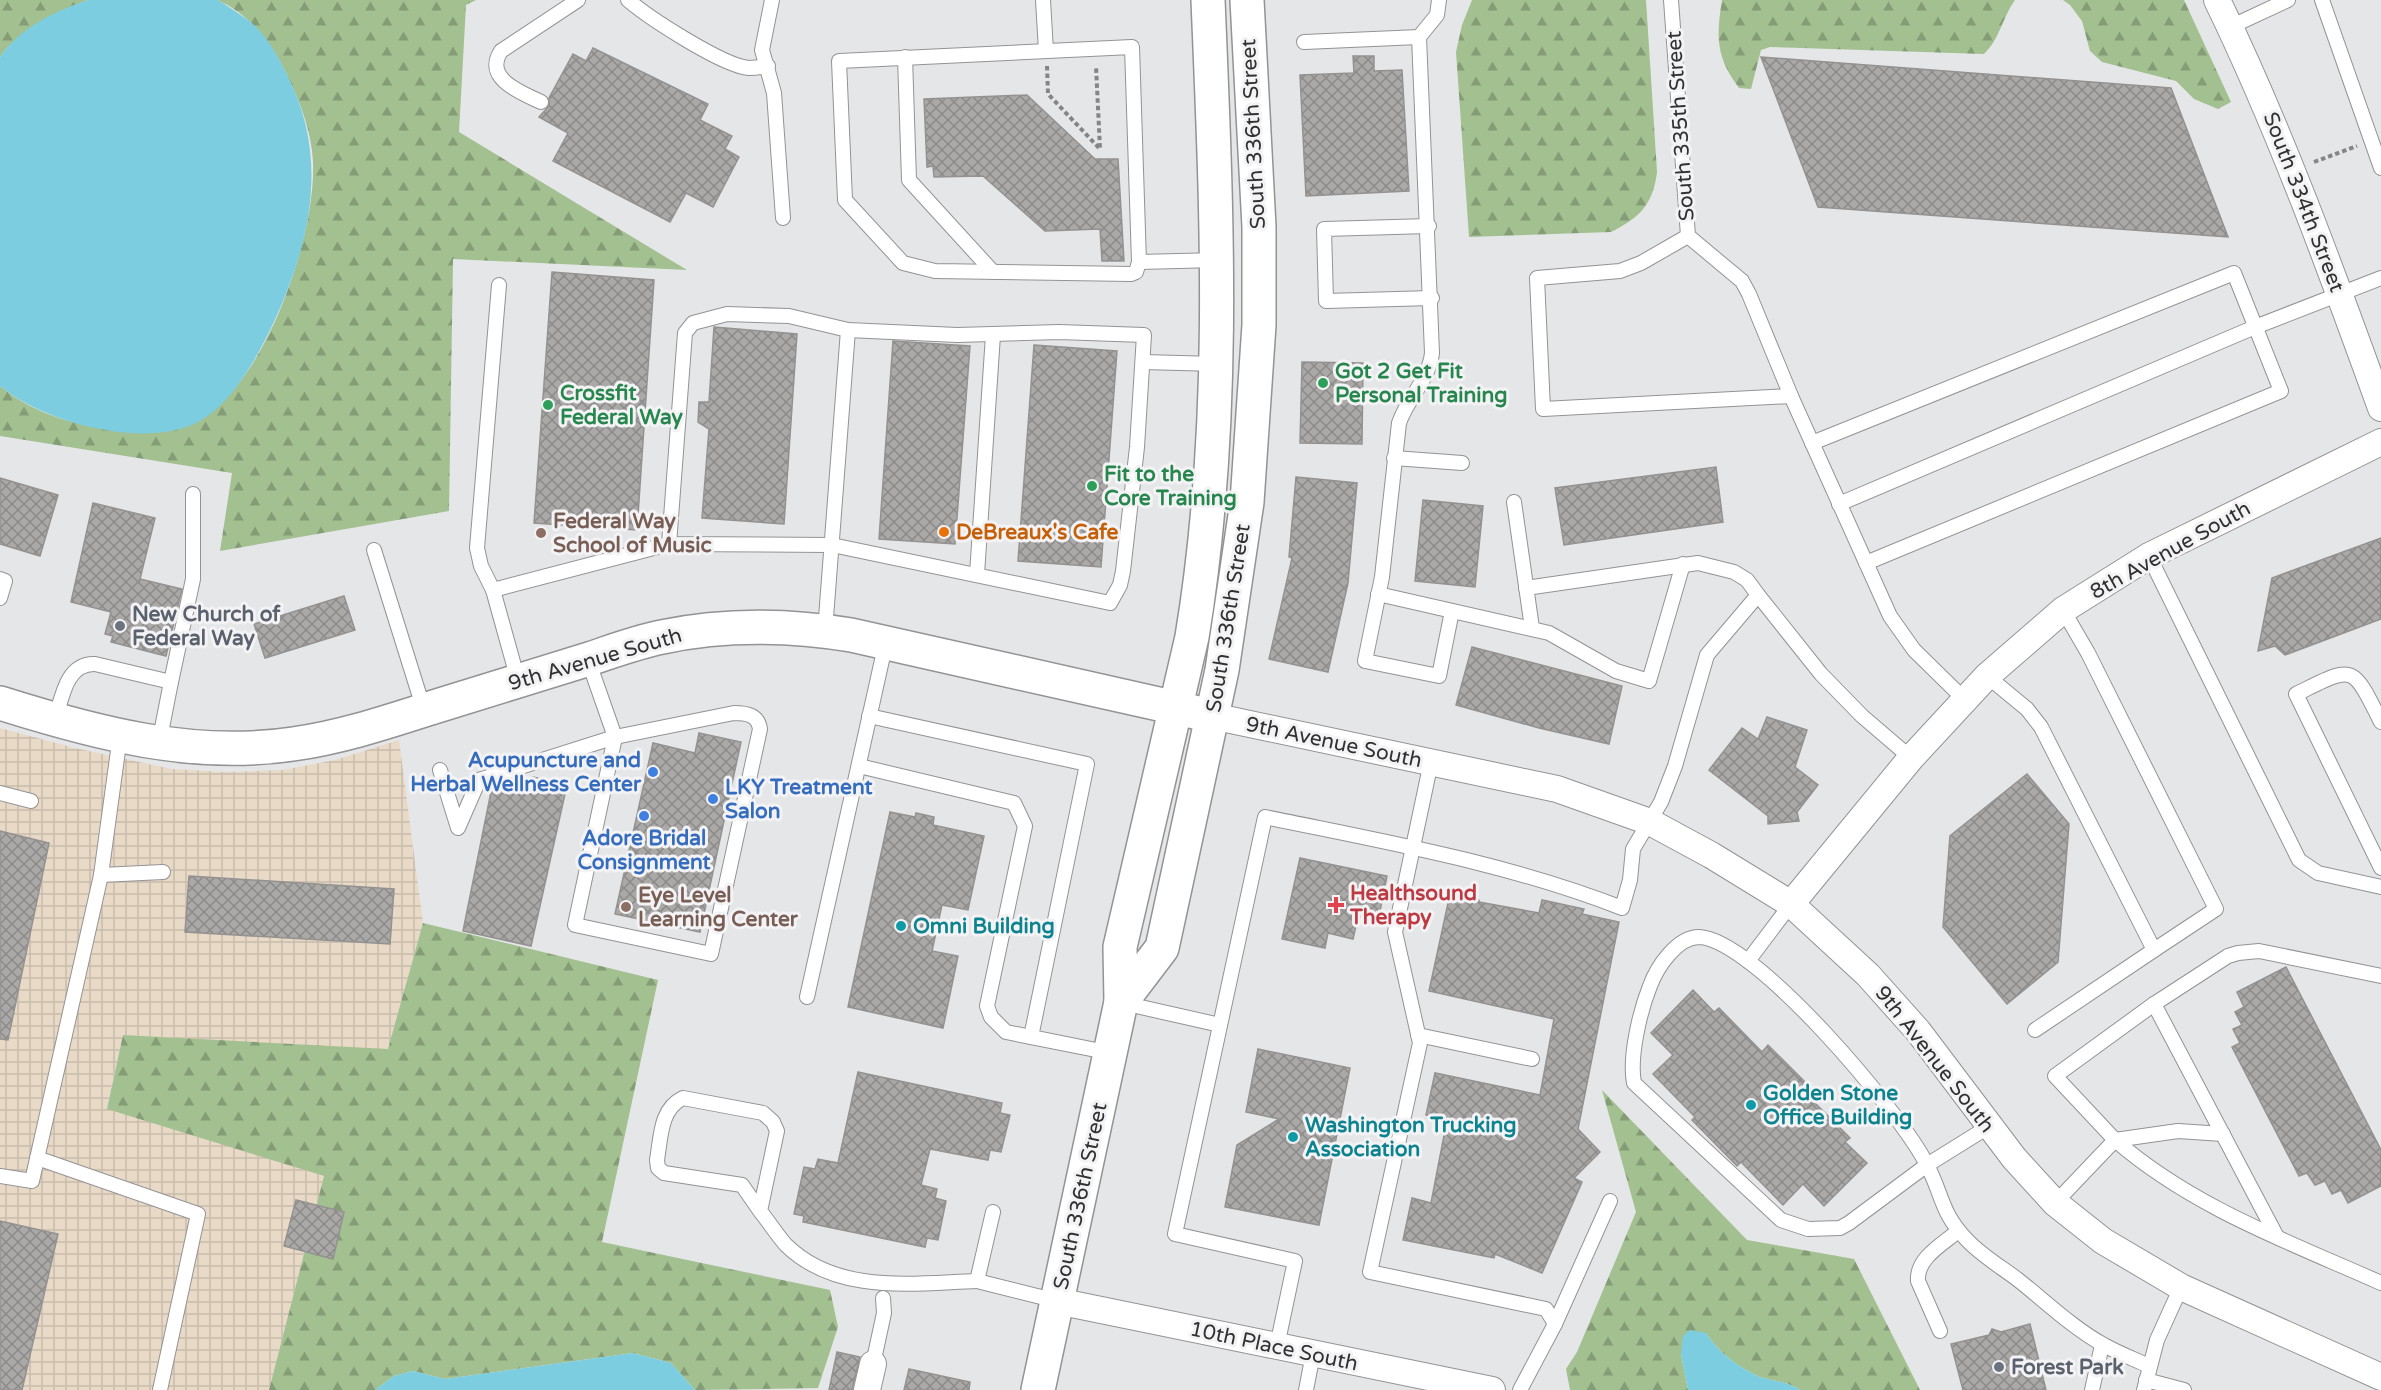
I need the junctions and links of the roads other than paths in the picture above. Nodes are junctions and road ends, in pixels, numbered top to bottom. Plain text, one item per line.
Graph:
1 (578, 0) edge
2 (628, 0) edge
3 (772, 0) edge
4 (1043, 0) edge
5 (1208, 0) edge
6 (1247, 0) edge
7 (1439, 0) edge
8 (1671, 0) edge
9 (2217, 0) edge
10 (2288, 0) edge
11 (2322, 0) edge
12 (2230, 27) junction
13 (1419, 37) junction
14 (1304, 42) dead end
15 (1046, 51) junction
16 (904, 57) junction
17 (768, 66) junction
18 (541, 102) dead end
19 (2381, 168) edge
20 (783, 218) dead end
21 (1429, 226) junction
22 (1688, 236) junction
23 (1218, 260) junction
24 (1139, 262) junction
25 (993, 272) junction
26 (2381, 278) edge
27 (500, 285) dead end
28 (2340, 294) junction
29 (1431, 298) junction
30 (2255, 327) junction
31 (848, 330) junction
32 (993, 335) junction
33 (1143, 362) junction
34 (1217, 364) junction
35 (1791, 396) junction
36 (2381, 408) edge
37 (2381, 442) edge
38 (1812, 443) junction
39 (1394, 458) junction
40 (1462, 463) dead end
41 (193, 494) dead end
42 (1514, 501) dead end
43 (1839, 504) junction
44 (669, 544) junction
45 (832, 544) junction
46 (374, 550) dead end
47 (2150, 556) junction
48 (1866, 563) junction
49 (1683, 564) junction
50 (977, 574) junction
51 (0, 579) edge
52 (1526, 588) junction
53 (493, 590) junction
54 (1378, 594) junction
55 (1758, 595) junction
56 (0, 598) edge
57 (2063, 610) junction
58 (1452, 611) junction
59 (1532, 628) junction
60 (825, 631) junction
61 (886, 642) junction
62 (588, 660) junction
63 (1987, 676) junction
64 (518, 680) junction
65 (171, 682) junction
66 (1965, 700) junction
67 (0, 703) edge
68 (1175, 707) junction
69 (424, 710) junction
70 (869, 716) junction
71 (1212, 716) junction
72 (55, 720) junction
73 (2381, 722) edge
74 (120, 736) junction
75 (615, 737) junction
76 (159, 743) junction
77 (1911, 758) junction
78 (1431, 762) junction
79 (858, 766) junction
80 (440, 770) dead end
81 (0, 793) edge
82 (31, 801) dead end
83 (1650, 822) junction
84 (1413, 848) junction
85 (2381, 868) edge
86 (163, 872) dead end
87 (101, 875) junction
88 (2381, 886) edge
89 (1791, 904) junction
90 (2154, 950) junction
91 (1748, 961) junction
92 (2381, 976) edge
93 (807, 997) dead end
94 (1121, 1002) junction
95 (2154, 1004) junction
96 (1220, 1025) junction
97 (2036, 1030) dead end
98 (1418, 1035) junction
99 (1031, 1037) junction
100 (1111, 1053) junction
101 (1532, 1059) dead end
102 (1988, 1126) junction
103 (2223, 1134) junction
104 (2115, 1140) junction
105 (37, 1158) junction
106 (1927, 1165) junction
107 (0, 1176) edge
108 (1611, 1201) dead end
109 (2055, 1203) junction
110 (760, 1211) junction
111 (993, 1212) dead end
112 (1958, 1231) junction
113 (2277, 1236) junction
114 (977, 1281) junction
115 (2381, 1283) edge
116 (2181, 1287) junction
117 (883, 1298) dead end
118 (1057, 1301) junction
119 (1555, 1324) junction
120 (1940, 1331) dead end
121 (2102, 1345) junction
122 (1276, 1346) junction
123 (1313, 1354) junction
124 (873, 1364) joint
125 (2381, 1377) edge
126 (2146, 1379) edge
127 (160, 1390) edge
128 (867, 1390) edge
129 (1038, 1390) edge
130 (1306, 1390) edge
131 (1492, 1390) edge
132 (1520, 1390) edge
133 (2092, 1390) edge
134 (2184, 1390) edge

1 - 18 lane
2 - 17 lane
3 - 17 lane
4 - 15 lane
5 - 23 main road, South 336th Street
6 - 71 main road, South 336th Street
7 - 13 lane
8 - 22 lane, South 335th Street
9 - 12 street, South 334th Street
10 - 12 lane
11 - 19 lane
12 - 28 street, South 334th Street
13 - 14 lane
13 - 21 lane
15 - 16 lane
15 - 24 lane
16 - 25 lane
16 - 25 lane
17 - 20 lane
21 - 29 lane
21 - 29 lane
22 - 35 lane, South 335th Street
22 - 35 lane
23 - 24 lane
23 - 34 main road, South 336th Street
24 - 25 lane
26 - 28 lane
27 - 53 lane
28 - 30 lane
28 - 36 street, South 334th Street
29 - 39 lane
30 - 38 lane
30 - 43 lane
30 - 48 lane
31 - 32 lane
31 - 44 lane
31 - 45 lane
32 - 33 lane
32 - 50 lane
33 - 34 lane
33 - 50 lane
34 - 68 main road, South 336th Street
35 - 38 lane, South 335th Street
37 - 47 street, 8th Avenue South
38 - 43 lane, South 335th Street
39 - 40 lane
39 - 54 lane
41 - 65 lane
42 - 52 lane
43 - 48 lane, South 335th Street
44 - 45 lane
44 - 53 lane
45 - 50 lane
45 - 60 lane
46 - 69 lane
47 - 57 street, 8th Avenue South
47 - 88 lane
48 - 66 lane, South 335th Street
49 - 52 lane
49 - 55 lane
49 - 59 lane
51 - 56 lane
52 - 59 lane
53 - 64 lane
54 - 58 lane
54 - 58 lane
55 - 77 lane
55 - 83 lane
57 - 63 street, 8th Avenue South
57 - 90 lane
58 - 59 lane
60 - 61 main road, 9th Avenue South
60 - 62 main road, 9th Avenue South
61 - 68 main road, 9th Avenue South
61 - 70 lane
62 - 64 main road, 9th Avenue South
62 - 75 lane
63 - 66 street, 8th Avenue South
63 - 90 lane
64 - 69 main road, 9th Avenue South
65 - 72 lane
65 - 76 lane
66 - 77 street, 8th Avenue South
67 - 72 main road, 9th Avenue South
68 - 71 main road, 9th Avenue South
68 - 94 main road, South 336th Street
69 - 76 main road, 9th Avenue South
70 - 79 lane
70 - 99 lane
71 - 78 street, 9th Avenue South
71 - 94 main road, South 336th Street
72 - 74 main road, 9th Avenue South
73 - 85 lane
74 - 76 main road, 9th Avenue South
74 - 87 lane
75 - 75 lane
75 - 80 lane
77 - 89 street, 8th Avenue South
78 - 83 street, 9th Avenue South
78 - 84 lane
79 - 93 lane
79 - 99 lane
81 - 82 lane
83 - 84 lane
83 - 89 street, 9th Avenue South
84 - 96 lane
84 - 98 lane
86 - 87 lane
87 - 105 lane
89 - 91 lane
89 - 102 street, 9th Avenue South
90 - 97 lane
91 - 106 lane
91 - 106 lane
92 - 95 lane
94 - 96 lane
94 - 100 main road, South 336th Street
95 - 103 lane
95 - 104 lane
96 - 122 lane
98 - 101 lane
98 - 119 lane
99 - 100 lane
100 - 118 main road, South 336th Street
102 - 106 lane
102 - 109 street, 9th Avenue South
103 - 104 lane
103 - 113 lane
104 - 109 lane
104 - 113 lane
105 - 107 lane
105 - 127 lane
106 - 112 lane
108 - 119 lane
109 - 116 street, 9th Avenue South
110 - 110 lane
110 - 114 lane
111 - 114 lane
112 - 120 lane
112 - 121 lane
113 - 115 lane
114 - 118 lane
116 - 125 street, 9th Avenue South
116 - 126 lane
117 - 124 lane
118 - 122 street, 10th Place South
118 - 129 main road, South 336th Street
119 - 132 lane
121 - 126 lane
121 - 133 lane
122 - 123 street, 10th Place South
123 - 130 lane
123 - 131 street, 10th Place South
124 - 128 street
126 - 134 lane

